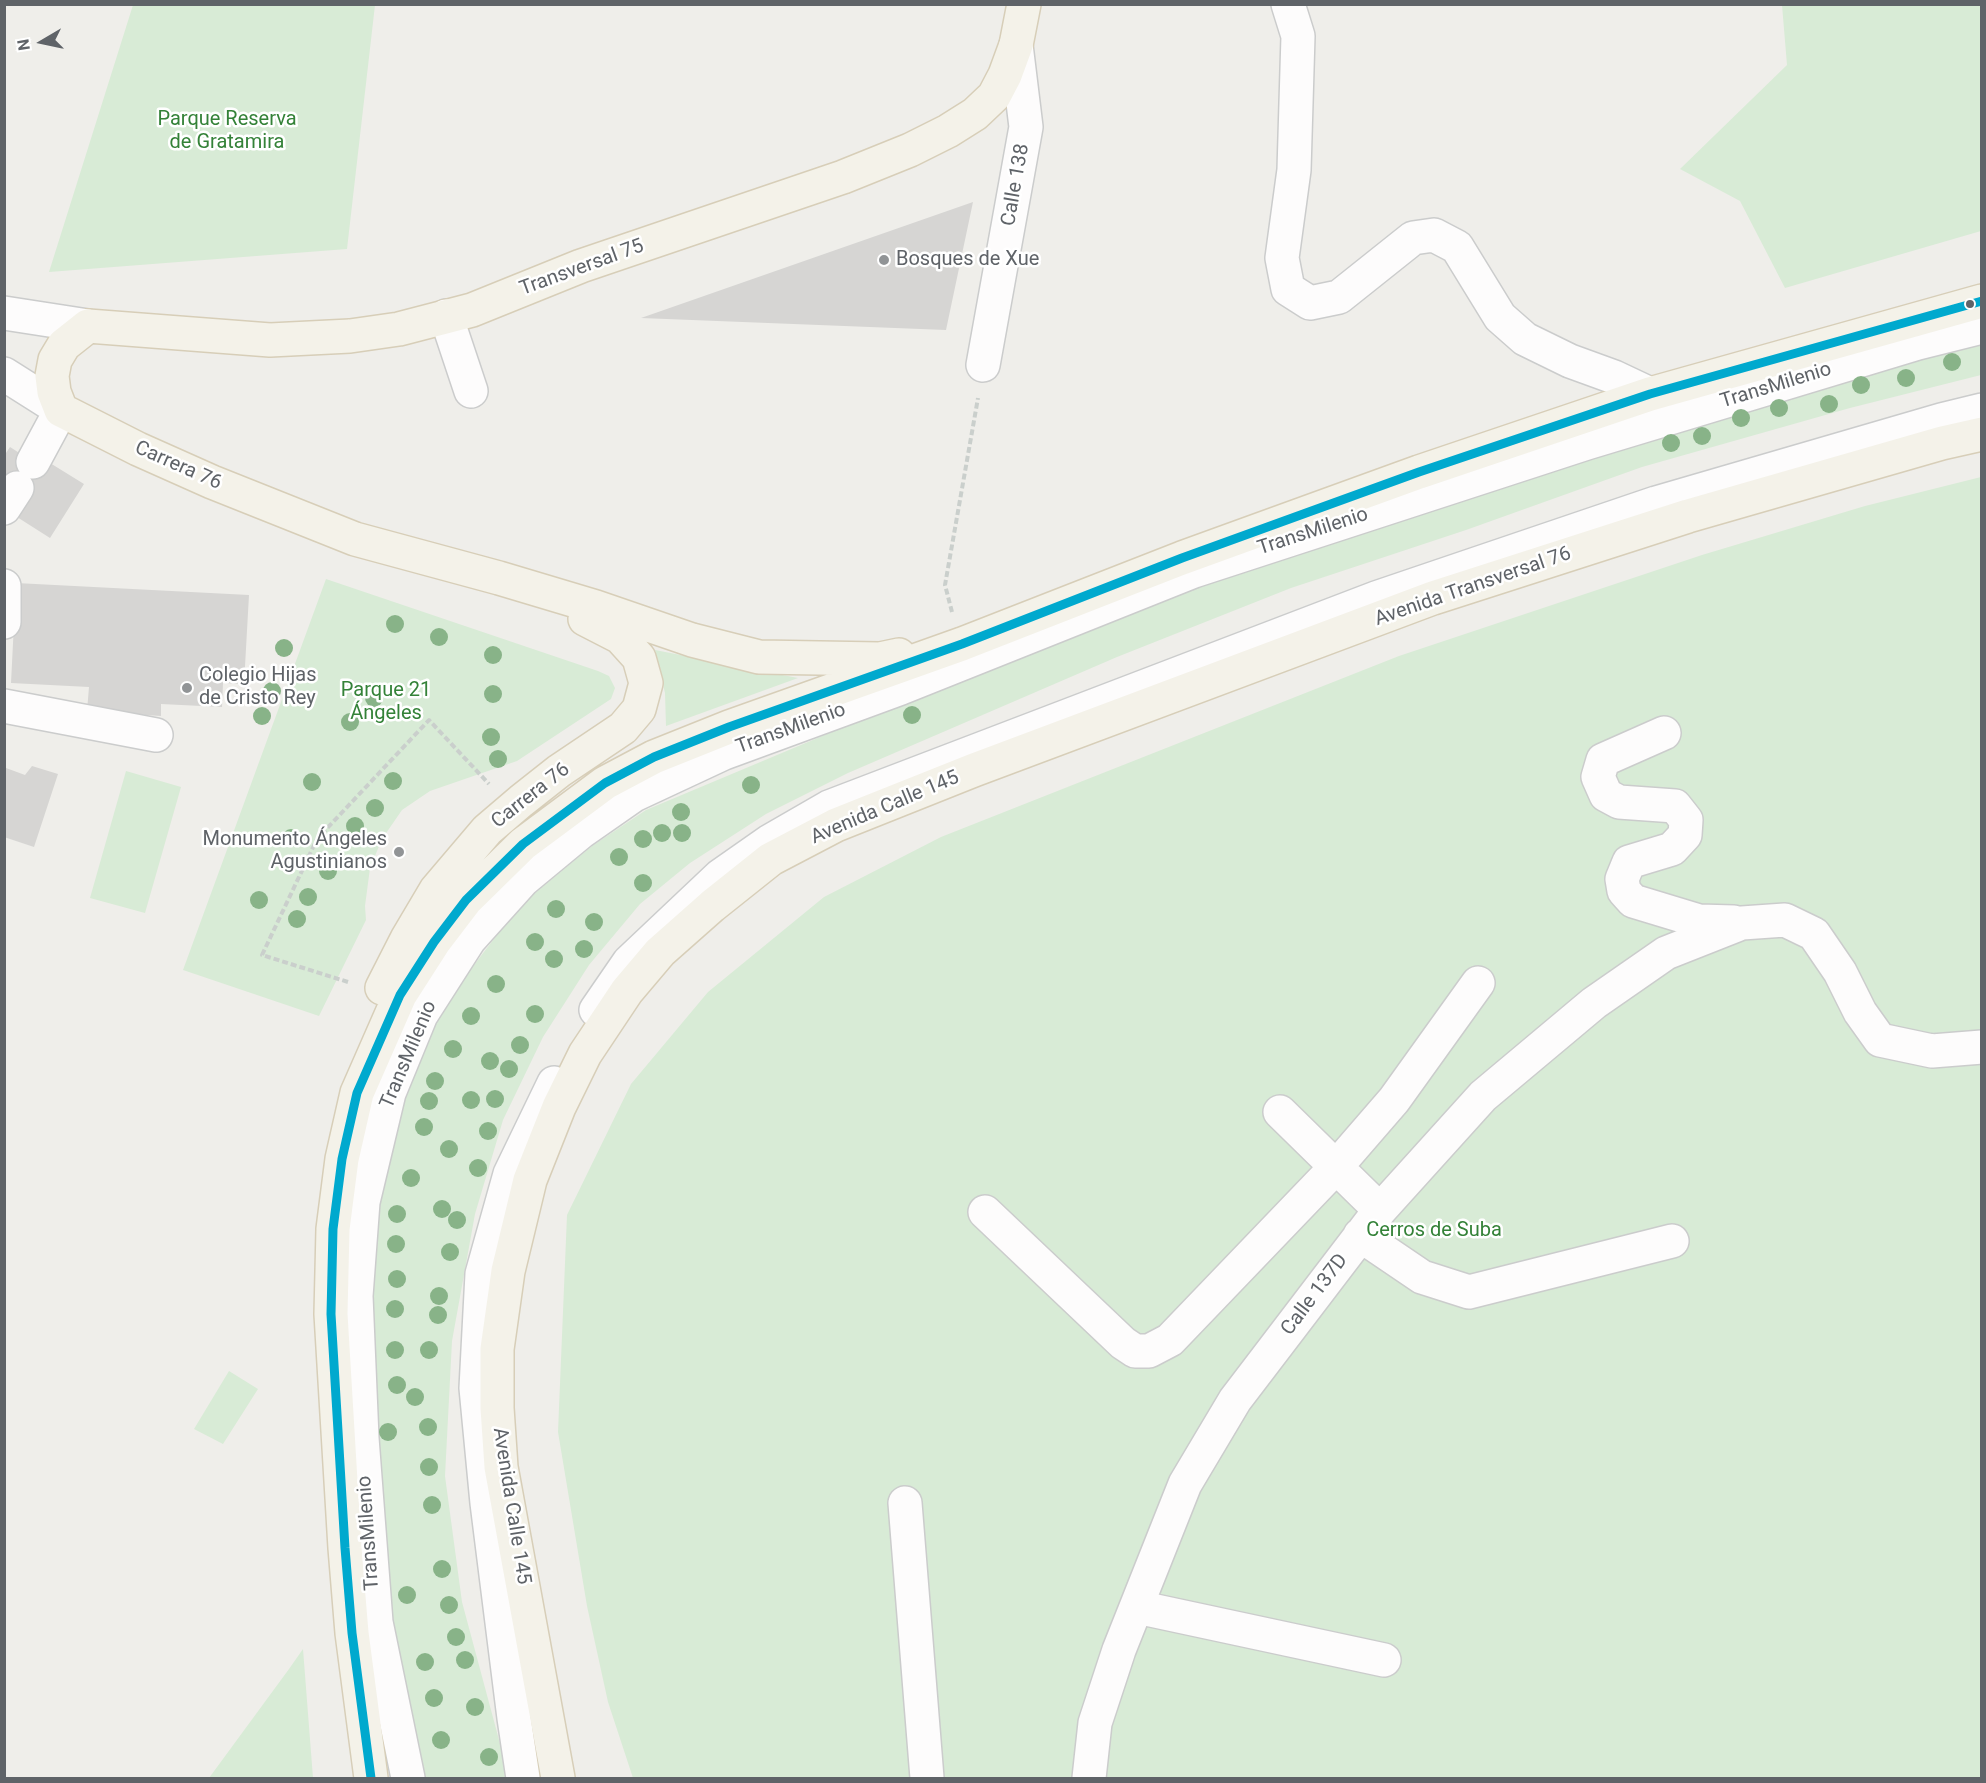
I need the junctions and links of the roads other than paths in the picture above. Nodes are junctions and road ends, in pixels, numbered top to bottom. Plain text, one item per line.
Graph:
1 (1024, 4) edge
2 (1288, 4) edge
3 (1016, 45) junction
4 (1982, 301) edge
5 (4, 313) edge
6 (446, 316) junction
7 (88, 326) junction
8 (1982, 327) edge
9 (984, 365) road end
10 (4, 374) edge
11 (471, 391) dead end
12 (1650, 394) junction
13 (61, 410) junction
14 (1982, 411) edge
15 (1982, 434) edge
16 (18, 486) edge
17 (500, 578) junction
18 (4, 586) edge
19 (4, 622) edge
20 (962, 644) junction
21 (4, 706) edge
22 (1664, 733) dead end
23 (156, 735) dead end
24 (974, 770) joint
25 (1742, 923) junction
26 (1478, 983) dead end
27 (1982, 1047) edge
28 (357, 1093) junction
29 (1280, 1112) dead end
30 (1336, 1167) junction
31 (985, 1212) dead end
32 (1370, 1223) junction
33 (1672, 1241) dead end
34 (905, 1503) dead end
35 (1137, 1607) junction
36 (1384, 1660) dead end
37 (371, 1779) edge
38 (408, 1779) edge
39 (523, 1779) edge
40 (558, 1779) edge
41 (927, 1779) edge
42 (1089, 1779) edge

1 - 3 main road, Calle 138
2 - 12 street
3 - 6 main road, Transversal 75
3 - 9 street, Calle 138
4 - 12 main road
5 - 7 street, Transversal 75
6 - 7 main road, Transversal 75
6 - 11 street
7 - 13 main road
8 - 38 street, TransMilenio
10 - 13 street, Carrera 76
12 - 20 main road
13 - 16 street
13 - 17 main road, Carrera 76
14 - 39 street
15 - 24 main road, Avenida Transversal 76
17 - 20 main road, Carrera 76
17 - 28 main road, Carrera 76
18 - 19 street
20 - 28 main road
21 - 23 street
22 - 25 street
24 - 40 main road, Avenida Calle 145
25 - 27 street, Calle 137D
25 - 32 street, Calle 137D
26 - 30 street
28 - 37 main road
29 - 30 street
30 - 31 street
30 - 32 street
32 - 33 street
32 - 35 street, Calle 137D
34 - 41 street
35 - 36 street
35 - 42 street, Calle 137D

